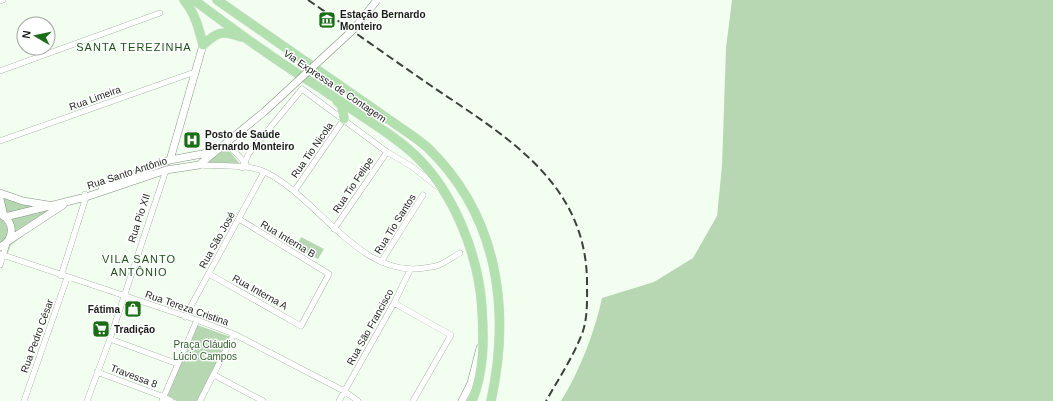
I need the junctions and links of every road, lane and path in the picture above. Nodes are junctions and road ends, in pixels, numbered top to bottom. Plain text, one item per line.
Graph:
1 (3, 0) edge
2 (184, 0) edge
3 (194, 0) edge
4 (217, 0) edge
5 (377, 0) edge
6 (0, 1) edge
7 (160, 14) dead end
8 (251, 41) junction
9 (203, 45) junction
10 (0, 71) edge
11 (195, 72) junction
12 (330, 94) junction
13 (344, 119) junction
14 (0, 141) edge
15 (227, 143) junction
16 (216, 152) junction
17 (387, 152) junction
18 (170, 160) junction
19 (244, 162) junction
20 (199, 165) junction
21 (242, 168) junction
22 (250, 168) junction
23 (166, 170) junction
24 (264, 172) junction
25 (295, 190) junction
26 (0, 193) edge
27 (444, 193) junction
28 (423, 195) dead end
29 (85, 196) junction
30 (0, 199) edge
31 (65, 204) junction
32 (52, 205) junction
33 (3, 216) edge
34 (239, 220) junction
35 (334, 228) junction
36 (8, 242) junction
37 (0, 247) edge
38 (460, 253) dead end
39 (2, 256) edge
40 (381, 262) junction
41 (0, 265) edge
42 (410, 270) junction
43 (209, 274) junction
44 (64, 277) junction
45 (124, 296) junction
46 (394, 303) junction
47 (185, 317) junction
48 (197, 320) junction
49 (301, 326) joint
50 (484, 332) junction
51 (234, 334) junction
52 (110, 338) junction
53 (178, 364) junction
54 (98, 372) junction
55 (214, 374) junction
56 (344, 392) junction
57 (163, 399) edge
58 (24, 401) edge
59 (87, 401) edge
60 (171, 401) edge
61 (200, 401) edge
62 (263, 401) edge
63 (339, 401) edge
64 (358, 401) edge
65 (413, 401) edge
66 (462, 401) edge
67 (472, 401) edge
68 (491, 401) edge

1 - 6 street
2 - 9 highway
3 - 8 highway, Via Expressa de Contagem
4 - 68 highway, Via Expressa de Contagem
5 - 15 street, Rua Santo Antônio, bridge
7 - 10 street
8 - 9 highway
8 - 12 highway, Via Expressa de Contagem
9 - 11 street
11 - 14 street, Rua Limeira
11 - 18 street
12 - 13 highway
12 - 27 highway, Via Expressa de Contagem
13 - 17 street
13 - 19 street
13 - 25 street, Rua Tio Nicola
15 - 16 street, Rua Santo Antônio
15 - 19 street
16 - 18 street, Rua Santo Antônio
16 - 20 street, Rua Santo Antônio
17 - 27 street
17 - 35 street, Rua Tio Felipe
18 - 29 street, Rua Santo Antônio
19 - 21 street
19 - 22 street
20 - 21 street
20 - 23 street, Rua Santo Antônio
21 - 22 street
22 - 24 street
23 - 29 street, Rua Santo Antônio
23 - 45 street, Rua Pio XII
24 - 25 street
24 - 34 street, Rua São José
25 - 35 street
26 - 32 street
27 - 50 highway, Via Expressa de Contagem
28 - 40 street, Rua Tio Santos
29 - 31 street, Rua Santo Antônio
29 - 44 street, Rua Pedro César
30 - 33 street
31 - 32 street, Rua Santo Antônio
31 - 36 street, Rua Santo Antônio
32 - 33 street, Rua Santo Antônio
33 - 36 street
34 - 43 street, Rua São José
34 - 49 street, Rua Interna B
35 - 40 street
36 - 37 street, Rua Santo Antônio
36 - 39 street
38 - 42 street
39 - 41 street
39 - 44 street, Rua Tereza Cristina
40 - 42 street
42 - 46 street, Rua São Francisco
43 - 47 street, Rua São José
43 - 49 street, Rua Interna A
44 - 45 street, Rua Tereza Cristina
44 - 58 street, Rua Pedro César
45 - 47 street, Rua Tereza Cristina
45 - 52 street, Rua Pio XII
46 - 56 street, Rua São Francisco
46 - 65 street
47 - 48 street, Rua Tereza Cristina
48 - 51 street, Rua Tereza Cristina
48 - 53 street
50 - 66 street
50 - 67 highway, Via Expressa de Contagem
51 - 55 street
51 - 56 street, Rua Tereza Cristina
52 - 53 street
52 - 54 street, Rua Pio XII
53 - 57 street
54 - 57 street, Travessa 8
54 - 59 street, Rua Pio XII
55 - 61 street
55 - 62 street
56 - 63 street, Rua São Francisco
56 - 64 street, Rua Tereza Cristina
57 - 60 street, Travessa 8

